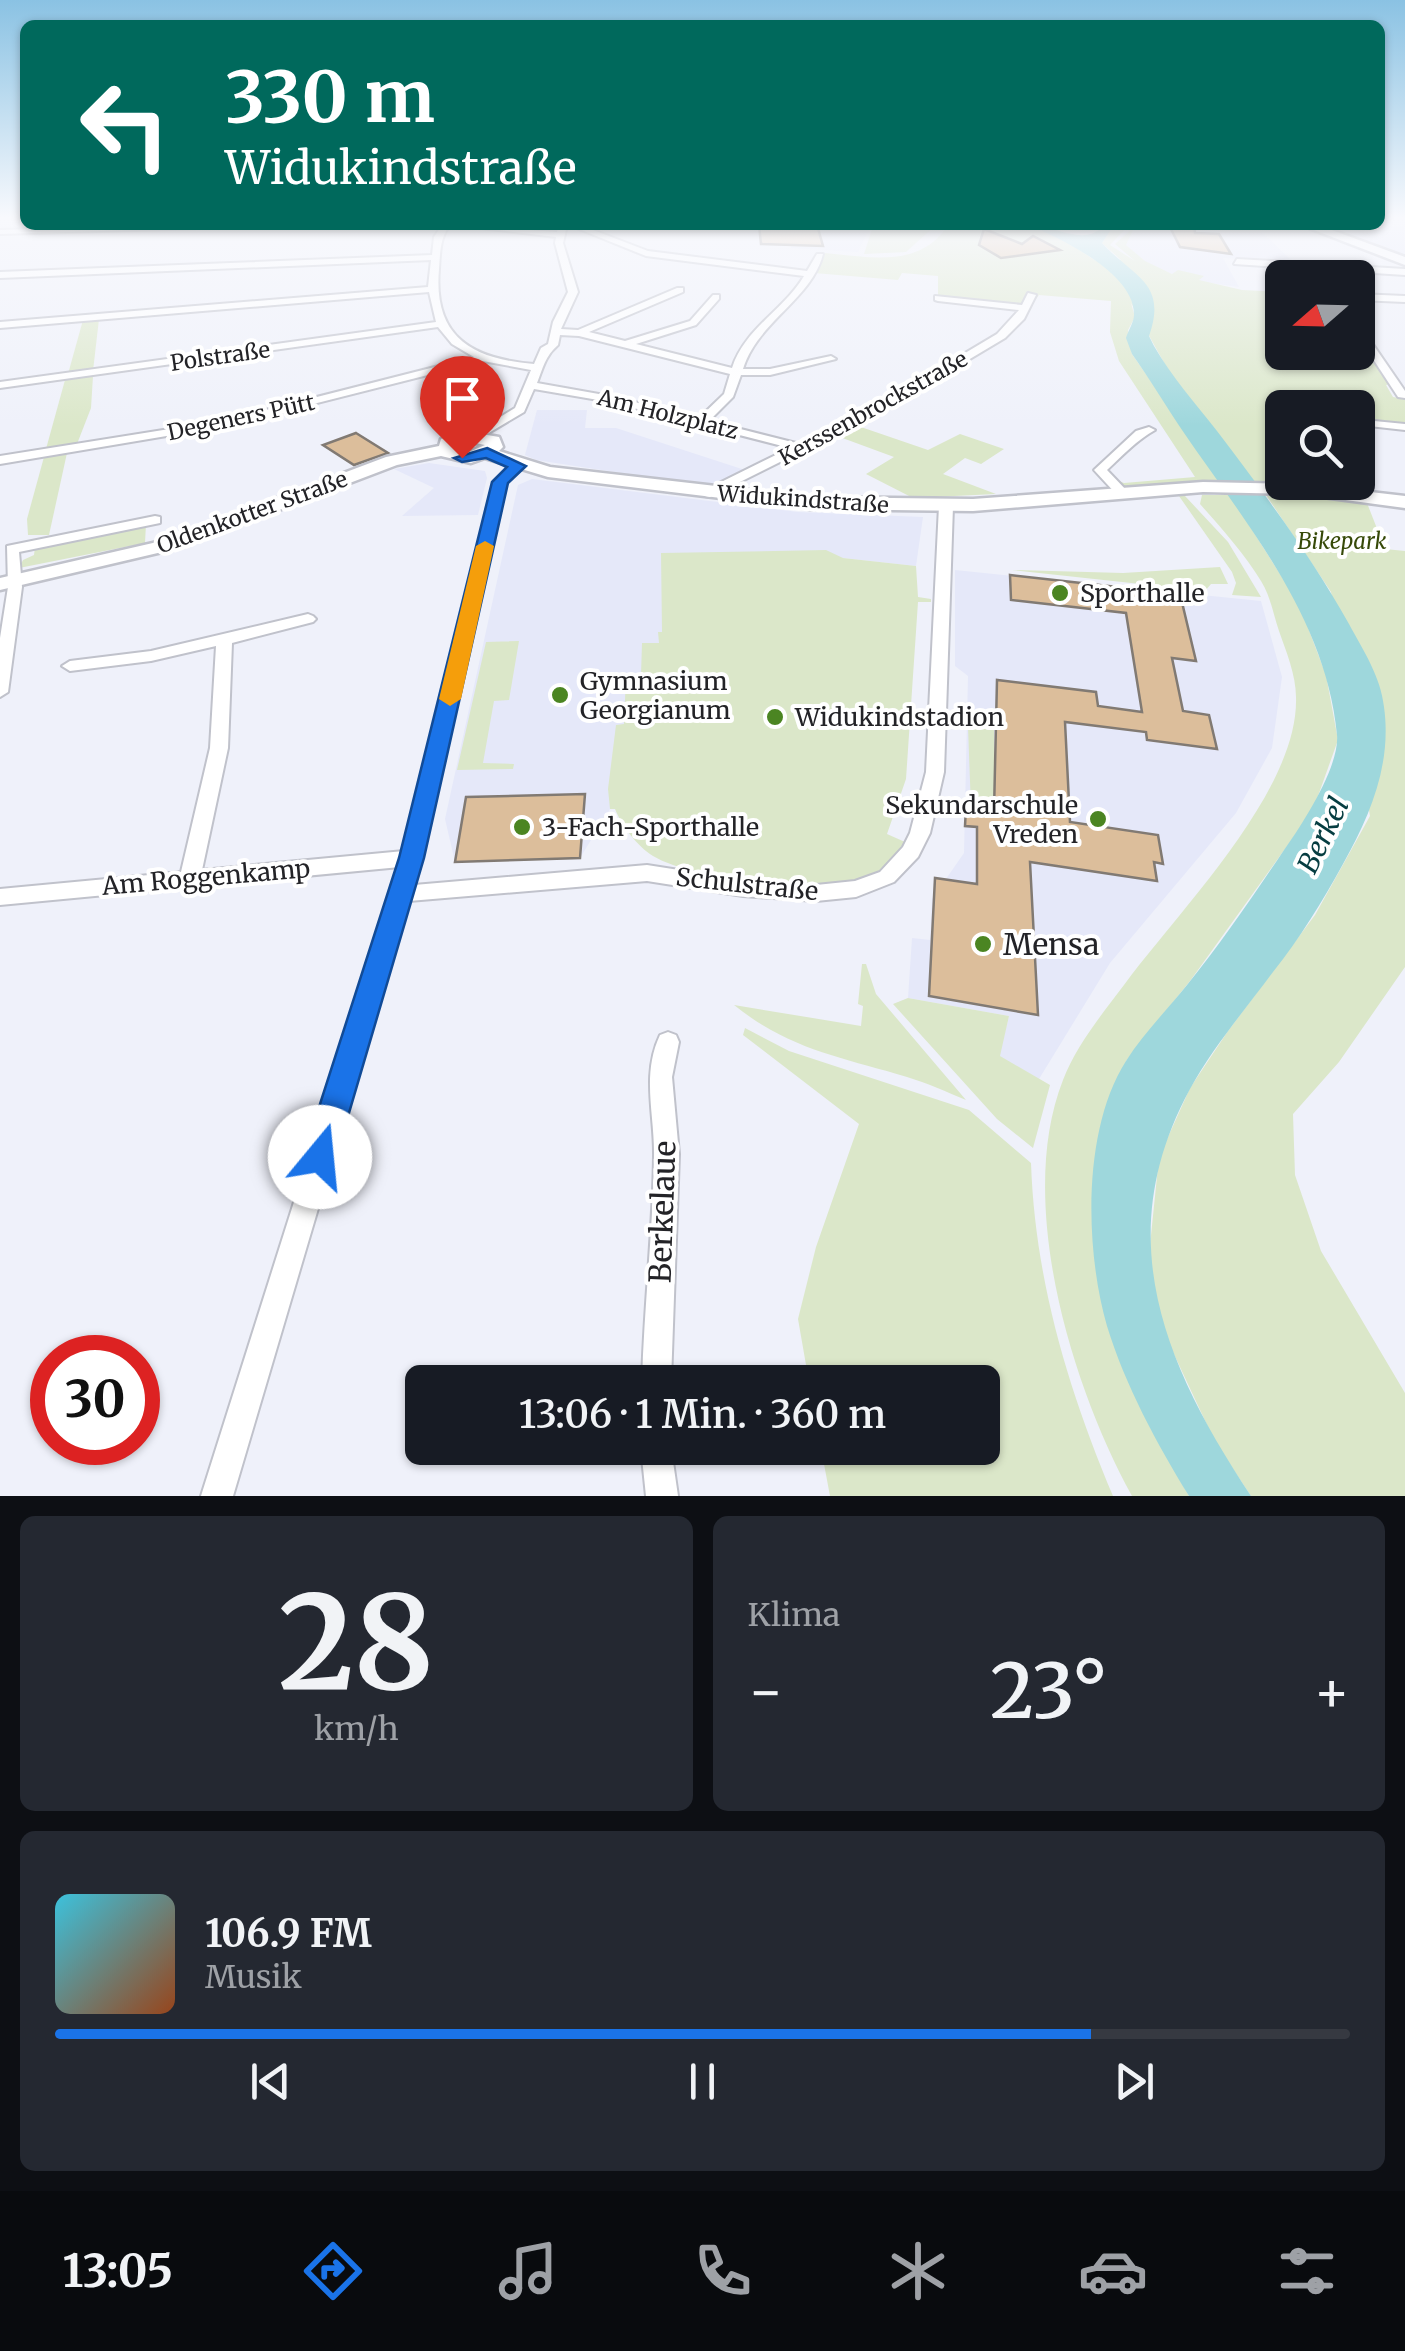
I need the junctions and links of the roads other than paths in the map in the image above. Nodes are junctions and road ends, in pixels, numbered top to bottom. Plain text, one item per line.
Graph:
1 (571, 287) edge
2 (801, 287) edge
3 (432, 289) joint
4 (680, 290) dead end
5 (1031, 295) dead end
6 (716, 297) dead end
7 (938, 298) dead end
8 (1375, 298) edge
9 (1405, 299) edge
10 (1024, 308) junction
11 (439, 324) junction
12 (0, 325) edge
13 (558, 332) junction
14 (578, 333) junction
15 (623, 345) junction
16 (1375, 354) edge
17 (831, 358) dead end
18 (480, 359) junction
19 (540, 368) junction
20 (734, 372) junction
21 (0, 385) edge
22 (533, 386) junction
23 (1402, 395) dead end
24 (702, 421) junction
25 (1375, 424) edge
26 (1405, 427) edge
27 (1149, 430) dead end
28 (478, 436) junction
29 (803, 448) junction
30 (445, 450) junction
31 (487, 453) junction
32 (0, 460) edge
33 (518, 466) junction
34 (710, 493) junction
35 (1123, 493) junction
36 (1405, 502) edge
37 (946, 506) junction
38 (155, 520) dead end
39 (6, 582) edge
40 (308, 619) dead end
41 (224, 640) junction
42 (70, 666) dead end
43 (0, 691) edge
44 (412, 858) junction
45 (190, 878) junction
46 (400, 894) junction
47 (0, 897) edge
48 (668, 1042) dead end
49 (657, 1365) edge
50 (658, 1465) edge
51 (217, 1496) edge
52 (662, 1496) edge

1 - 13 street
2 - 20 street
3 - 11 street
3 - 12 street
4 - 14 street
5 - 10 street, Kerssenbrockstraße
6 - 15 street
7 - 10 street
8 - 9 street
10 - 29 street, Kerssenbrockstraße
11 - 18 street
11 - 21 street, Polstraße
13 - 14 street
13 - 19 street
14 - 15 street
15 - 20 street
16 - 23 street
17 - 20 street
18 - 19 street
18 - 32 street, Degeners Pütt
19 - 22 street
20 - 24 street
22 - 24 street, Am Holzplatz
22 - 28 street
24 - 29 street, Am Holzplatz
25 - 26 street
27 - 35 street
28 - 30 street
28 - 31 street
29 - 34 street, Kerssenbrockstraße
30 - 31 street, Widukindstraße
30 - 39 street, Oldenkotter Straße
31 - 33 street, Widukindstraße
33 - 34 street, Widukindstraße
33 - 44 street
34 - 37 street, Widukindstraße
35 - 36 street, Widukindstraße
35 - 37 street, Widukindstraße
37 - 46 street, Schulstraße
38 - 39 street, Oldenkotter Straße
39 - 43 street
40 - 41 street
41 - 42 street
41 - 45 street
44 - 45 street, Am Roggenkamp
44 - 46 street
45 - 47 street, Am Roggenkamp
46 - 51 street
48 - 49 street, Berkelaue
50 - 52 street

